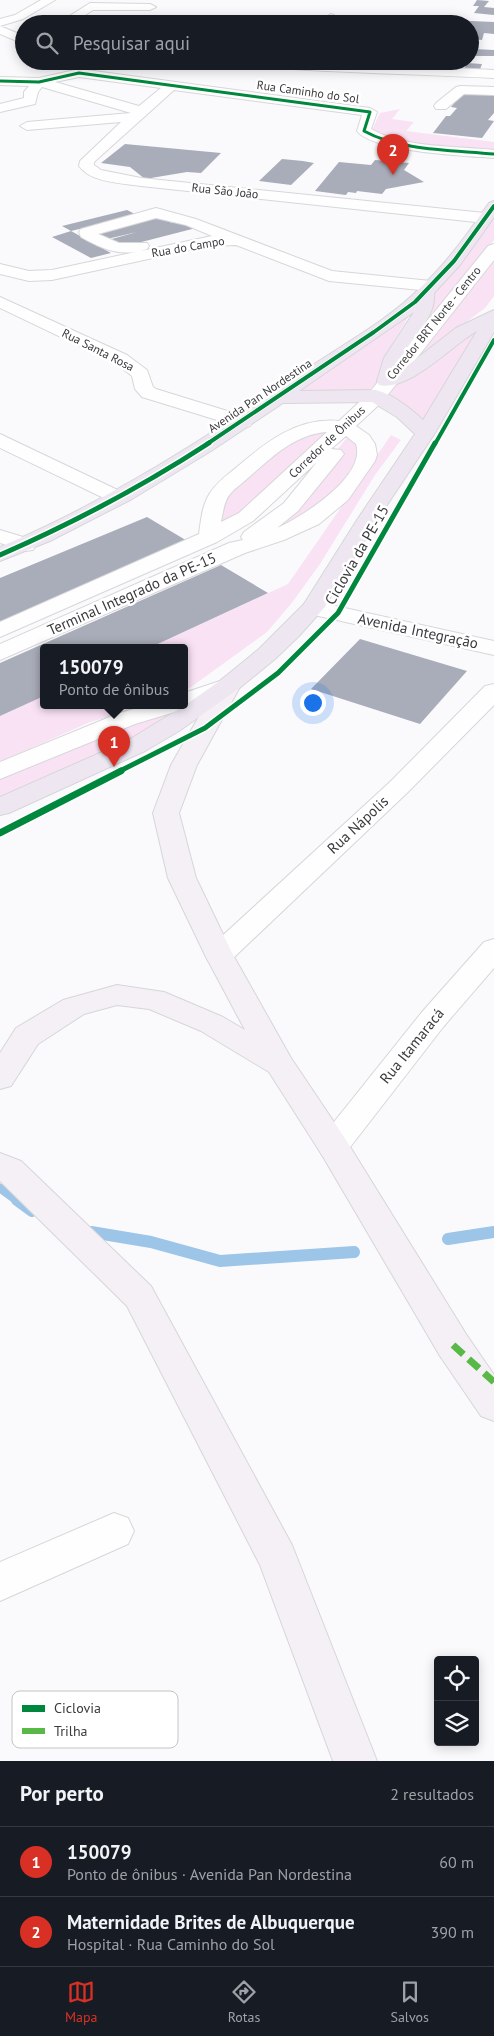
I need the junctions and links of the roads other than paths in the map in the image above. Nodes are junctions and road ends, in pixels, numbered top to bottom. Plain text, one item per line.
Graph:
1 (49, 0) edge
2 (150, 7) dead end
3 (22, 15) edge
4 (76, 15) edge
5 (15, 18) edge
6 (0, 23) edge
7 (0, 30) edge
8 (15, 38) edge
9 (15, 43) edge
10 (3, 45) dead end
11 (73, 70) edge
12 (437, 70) edge
13 (79, 73) junction
14 (494, 74) edge
15 (0, 81) edge
16 (38, 82) junction
17 (175, 85) junction
18 (494, 91) edge
19 (373, 96) dead end
20 (441, 106) dead end
21 (0, 108) edge
22 (370, 112) junction
23 (138, 114) junction
24 (27, 126) dead end
25 (494, 154) edge
26 (407, 194) dead end
27 (430, 196) dead end
28 (392, 208) junction
29 (426, 212) junction
30 (490, 212) edge
31 (205, 228) junction
32 (232, 239) junction
33 (494, 249) edge
34 (0, 269) edge
35 (29, 276) junction
36 (0, 284) edge
37 (428, 289) junction
38 (0, 302) edge
39 (494, 316) edge
40 (379, 392) junction
41 (280, 397) junction
42 (243, 422) junction
43 (347, 429) junction
44 (425, 433) junction
45 (0, 440) edge
46 (119, 498) junction
47 (0, 536) edge
48 (208, 537) junction
49 (25, 545) junction
50 (237, 548) junction
51 (0, 555) edge
52 (313, 608) junction
53 (0, 630) edge
54 (494, 648) edge
55 (0, 653) edge
56 (230, 685) junction
57 (494, 691) edge
58 (188, 700) edge
59 (160, 709) edge
60 (0, 771) edge
61 (0, 807) edge
62 (494, 949) edge
63 (219, 955) junction
64 (280, 1065) junction
65 (0, 1078) edge
66 (333, 1146) junction
67 (3, 1159) edge
68 (494, 1405) edge
69 (114, 1531) dead end
70 (0, 1582) edge
71 (356, 1761) edge

1 - 3 street
2 - 4 street
5 - 6 street
7 - 8 street
9 - 10 street
11 - 13 street
12 - 14 street
13 - 16 street
13 - 17 street, Rua Caminho do Sol
15 - 16 street
16 - 21 street
16 - 23 street
17 - 22 street, Rua Caminho do Sol
17 - 23 street, Rua São João
18 - 20 street
19 - 22 street
22 - 25 street, Rua Caminho do Sol
23 - 24 street
23 - 28 street, Rua São João
26 - 28 street
27 - 29 street
28 - 29 street, Rua São João
29 - 30 street, Rua São João
30 - 37 highway, Avenida Pan Nordestina
31 - 31 street
31 - 32 street
32 - 35 street, Rua do Campo
32 - 37 street, Rua do Campo
33 - 40 street, Corredor BRT Norte - Centro
34 - 35 street, Rua do Campo
35 - 36 street
37 - 40 highway
37 - 41 highway, Avenida Pan Nordestina
38 - 42 street, Rua Santa Rosa
39 - 40 highway
39 - 44 highway
40 - 41 highway
40 - 43 street, Corredor de Ônibus
40 - 44 highway
41 - 42 highway, Avenida Pan Nordestina
42 - 46 highway, Avenida Pan Nordestina
43 - 48 street, Corredor de Ônibus
43 - 48 street
43 - 50 street, Corredor de Ônibus
43 - 50 street
44 - 52 highway
45 - 46 street
46 - 49 highway, Avenida Pan Nordestina
47 - 49 street
48 - 53 street, Terminal Integrado da PE-15
49 - 51 highway, Avenida Pan Nordestina
50 - 55 street, Terminal Integrado da PE-15
52 - 54 street, Avenida Integração
52 - 56 highway
56 - 58 street
56 - 61 highway
56 - 63 main road
57 - 63 street, Rua Nápolis
59 - 60 street
62 - 66 street, Rua Itamaracá
63 - 64 main road
64 - 65 main road
64 - 66 main road
66 - 68 main road
67 - 71 main road
69 - 70 street

